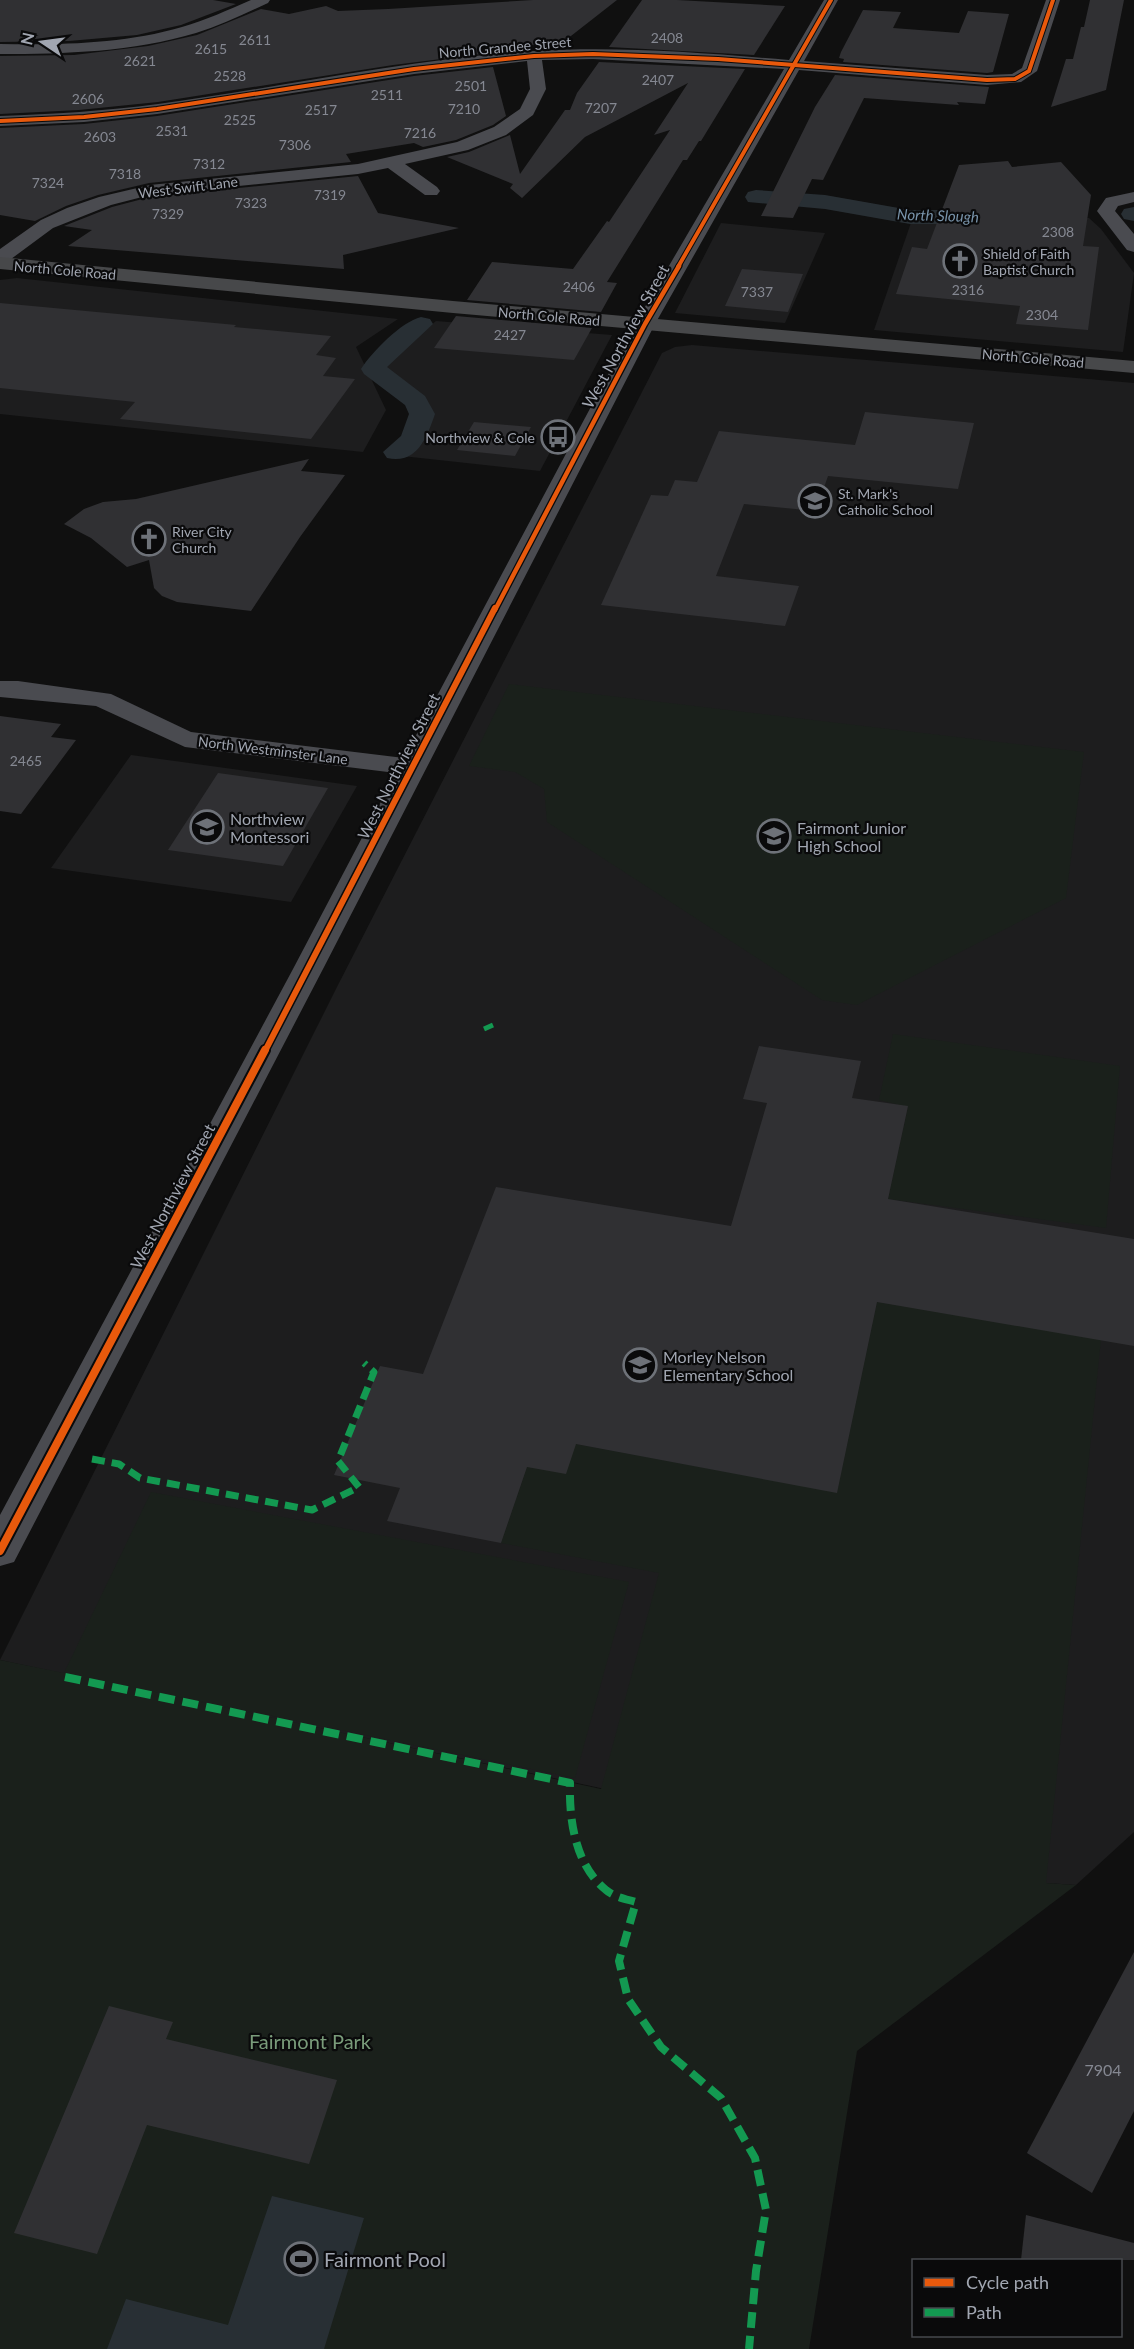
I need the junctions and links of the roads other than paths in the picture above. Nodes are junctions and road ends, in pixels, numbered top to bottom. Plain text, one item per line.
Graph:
1 (263, 0) edge
2 (831, 0) edge
3 (1053, 0) edge
4 (0, 49) edge
5 (534, 56) junction
6 (795, 64) junction
7 (0, 121) edge
8 (391, 162) junction
9 (431, 191) dead end
10 (1134, 197) edge
11 (1134, 246) edge
12 (0, 258) edge
13 (0, 264) edge
14 (645, 324) junction
15 (1134, 367) edge
16 (0, 689) edge
17 (412, 767) junction
18 (0, 1551) edge

1 - 4 street
2 - 6 street, West Northview Street
3 - 6 street, North Grandee Street
5 - 6 street, North Grandee Street
5 - 7 street, North Grandee Street
5 - 8 street, West Swift Lane
6 - 14 street, West Northview Street
8 - 9 street
8 - 12 street, West Swift Lane
10 - 11 street
13 - 14 main road, North Cole Road
14 - 15 main road, North Cole Road
14 - 17 street, West Northview Street
16 - 17 street, North Westminster Lane
17 - 18 street, West Northview Street

